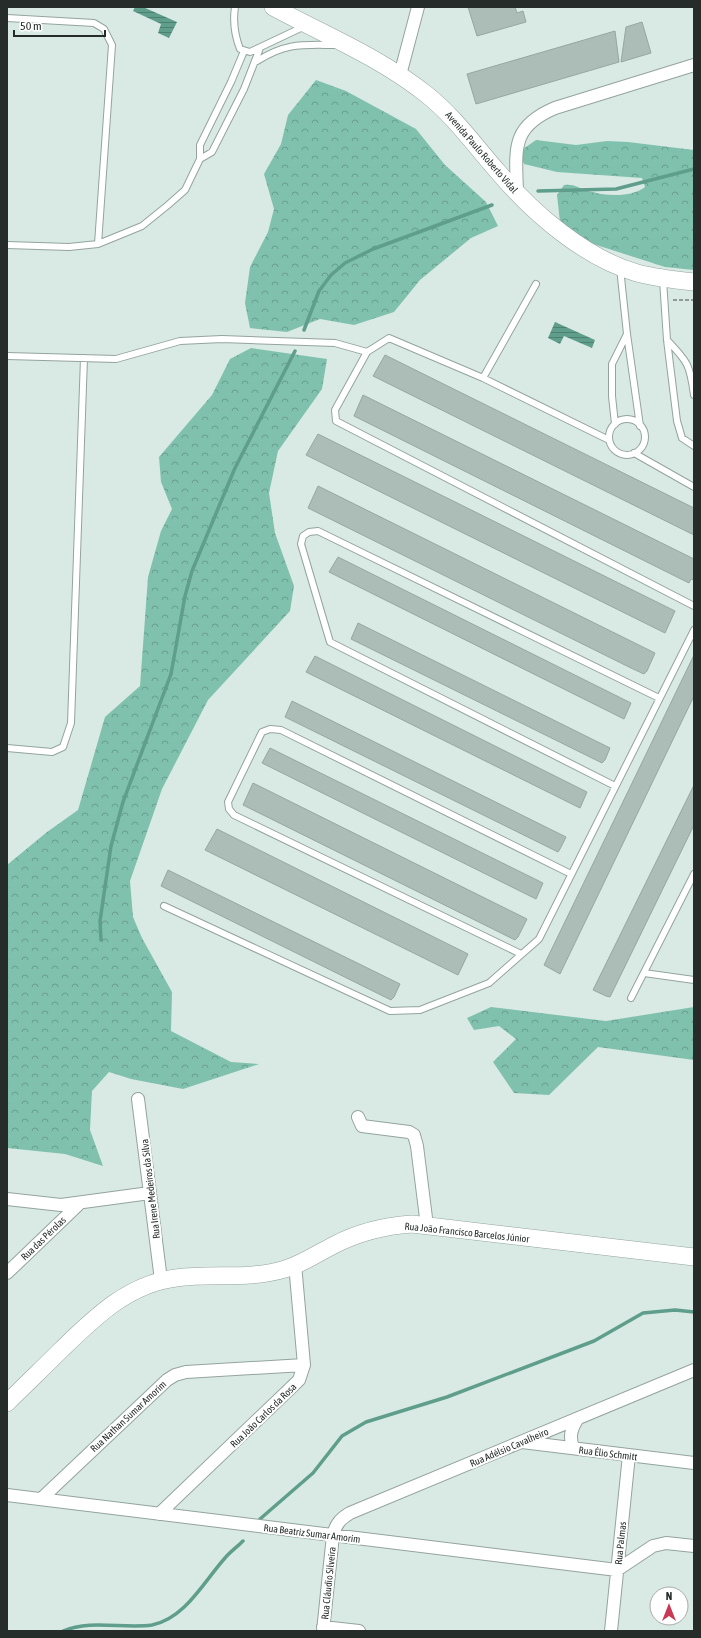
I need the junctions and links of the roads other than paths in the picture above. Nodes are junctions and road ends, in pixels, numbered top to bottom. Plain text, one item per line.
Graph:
1 (235, 7) edge
2 (274, 7) edge
3 (418, 7) edge
4 (7, 18) edge
5 (308, 25) junction
6 (349, 46) junction
7 (260, 48) junction
8 (244, 51) junction
9 (256, 61) junction
10 (694, 65) edge
11 (400, 75) junction
12 (200, 159) junction
13 (517, 193) junction
14 (98, 244) junction
15 (7, 246) edge
16 (619, 267) junction
17 (662, 278) junction
18 (694, 282) edge
19 (536, 284) dead end
20 (627, 334) junction
21 (667, 340) junction
22 (367, 352) junction
23 (7, 356) edge
24 (84, 358) junction
25 (483, 378) junction
26 (694, 395) edge
27 (615, 424) junction
28 (640, 426) junction
29 (609, 440) junction
30 (694, 446) edge
31 (634, 453) junction
32 (694, 488) edge
33 (694, 606) edge
34 (694, 630) edge
35 (659, 698) junction
36 (7, 748) edge
37 (616, 786) junction
38 (571, 874) junction
39 (694, 874) edge
40 (164, 906) dead end
41 (521, 954) junction
42 (644, 973) junction
43 (694, 980) edge
44 (631, 998) dead end
45 (138, 1098) dead end
46 (358, 1117) dead end
47 (150, 1193) junction
48 (7, 1199) edge
49 (79, 1204) junction
50 (427, 1226) junction
51 (694, 1257) edge
52 (295, 1264) junction
53 (7, 1273) edge
54 (160, 1280) junction
55 (304, 1365) junction
56 (694, 1370) edge
57 (7, 1403) edge
58 (578, 1418) junction
59 (521, 1442) junction
60 (573, 1448) junction
61 (630, 1455) junction
62 (694, 1463) edge
63 (7, 1495) edge
64 (41, 1499) junction
65 (159, 1514) junction
66 (333, 1535) junction
67 (694, 1546) edge
68 (617, 1570) junction
69 (323, 1629) edge
70 (358, 1631) edge
71 (611, 1631) edge

1 - 8 lane
2 - 5 street, Avenida Paulo Roberto Vidal
3 - 11 street
4 - 14 lane
5 - 6 street, Avenida Paulo Roberto Vidal
5 - 7 lane
6 - 9 lane
6 - 11 street, Avenida Paulo Roberto Vidal
7 - 8 lane
7 - 9 lane
8 - 12 lane
9 - 12 lane
10 - 13 street
11 - 13 street, Avenida Paulo Roberto Vidal
12 - 14 lane
13 - 16 street, Avenida Paulo Roberto Vidal
14 - 15 lane
16 - 17 street, Avenida Paulo Roberto Vidal
16 - 20 lane
17 - 18 street, Avenida Paulo Roberto Vidal
17 - 21 lane
19 - 25 lane
20 - 27 lane
20 - 28 lane
21 - 26 lane
21 - 30 lane
22 - 24 lane
22 - 25 lane
22 - 33 lane
23 - 24 lane
24 - 36 lane
25 - 29 lane
27 - 28 lane
27 - 29 lane
28 - 31 lane
29 - 31 lane
31 - 32 lane
34 - 35 lane
35 - 37 lane
35 - 37 lane
37 - 38 lane
38 - 41 lane
38 - 41 lane
39 - 42 lane
40 - 41 lane
42 - 43 lane
42 - 44 lane
45 - 47 street, Rua Irene Medeiros da Silva
46 - 50 street
47 - 49 street
47 - 54 street, Rua Irene Medeiros da Silva
48 - 49 street
49 - 53 street, Rua das Pérolas
50 - 51 street, Rua João Francisco Barcelos Júnior
50 - 52 street, Rua João Francisco Barcelos Júnior
52 - 54 street, Rua João Francisco Barcelos Júnior
52 - 55 street, Rua João Carlos da Rosa
54 - 57 street, Rua João Francisco Barcelos Júnior
55 - 64 street, Rua Nathan Sumar Amorim
55 - 65 street, Rua João Carlos da Rosa
56 - 58 street, Rua Adélsio Cavalheiro
58 - 59 street, Rua Adélsio Cavalheiro
58 - 60 street
59 - 60 street, Rua Élio Schmitt
59 - 66 street, Rua Adélsio Cavalheiro
60 - 61 street, Rua Élio Schmitt
61 - 62 street, Rua Élio Schmitt
61 - 68 street, Rua Palmas
63 - 64 street, Rua Beatriz Sumar Amorim
64 - 65 street, Rua Beatriz Sumar Amorim
65 - 66 street, Rua Beatriz Sumar Amorim
66 - 68 street, Rua Beatriz Sumar Amorim
66 - 69 street, Rua Cláudio Silveira
67 - 68 street
68 - 71 street, Rua Palmas
69 - 70 street

